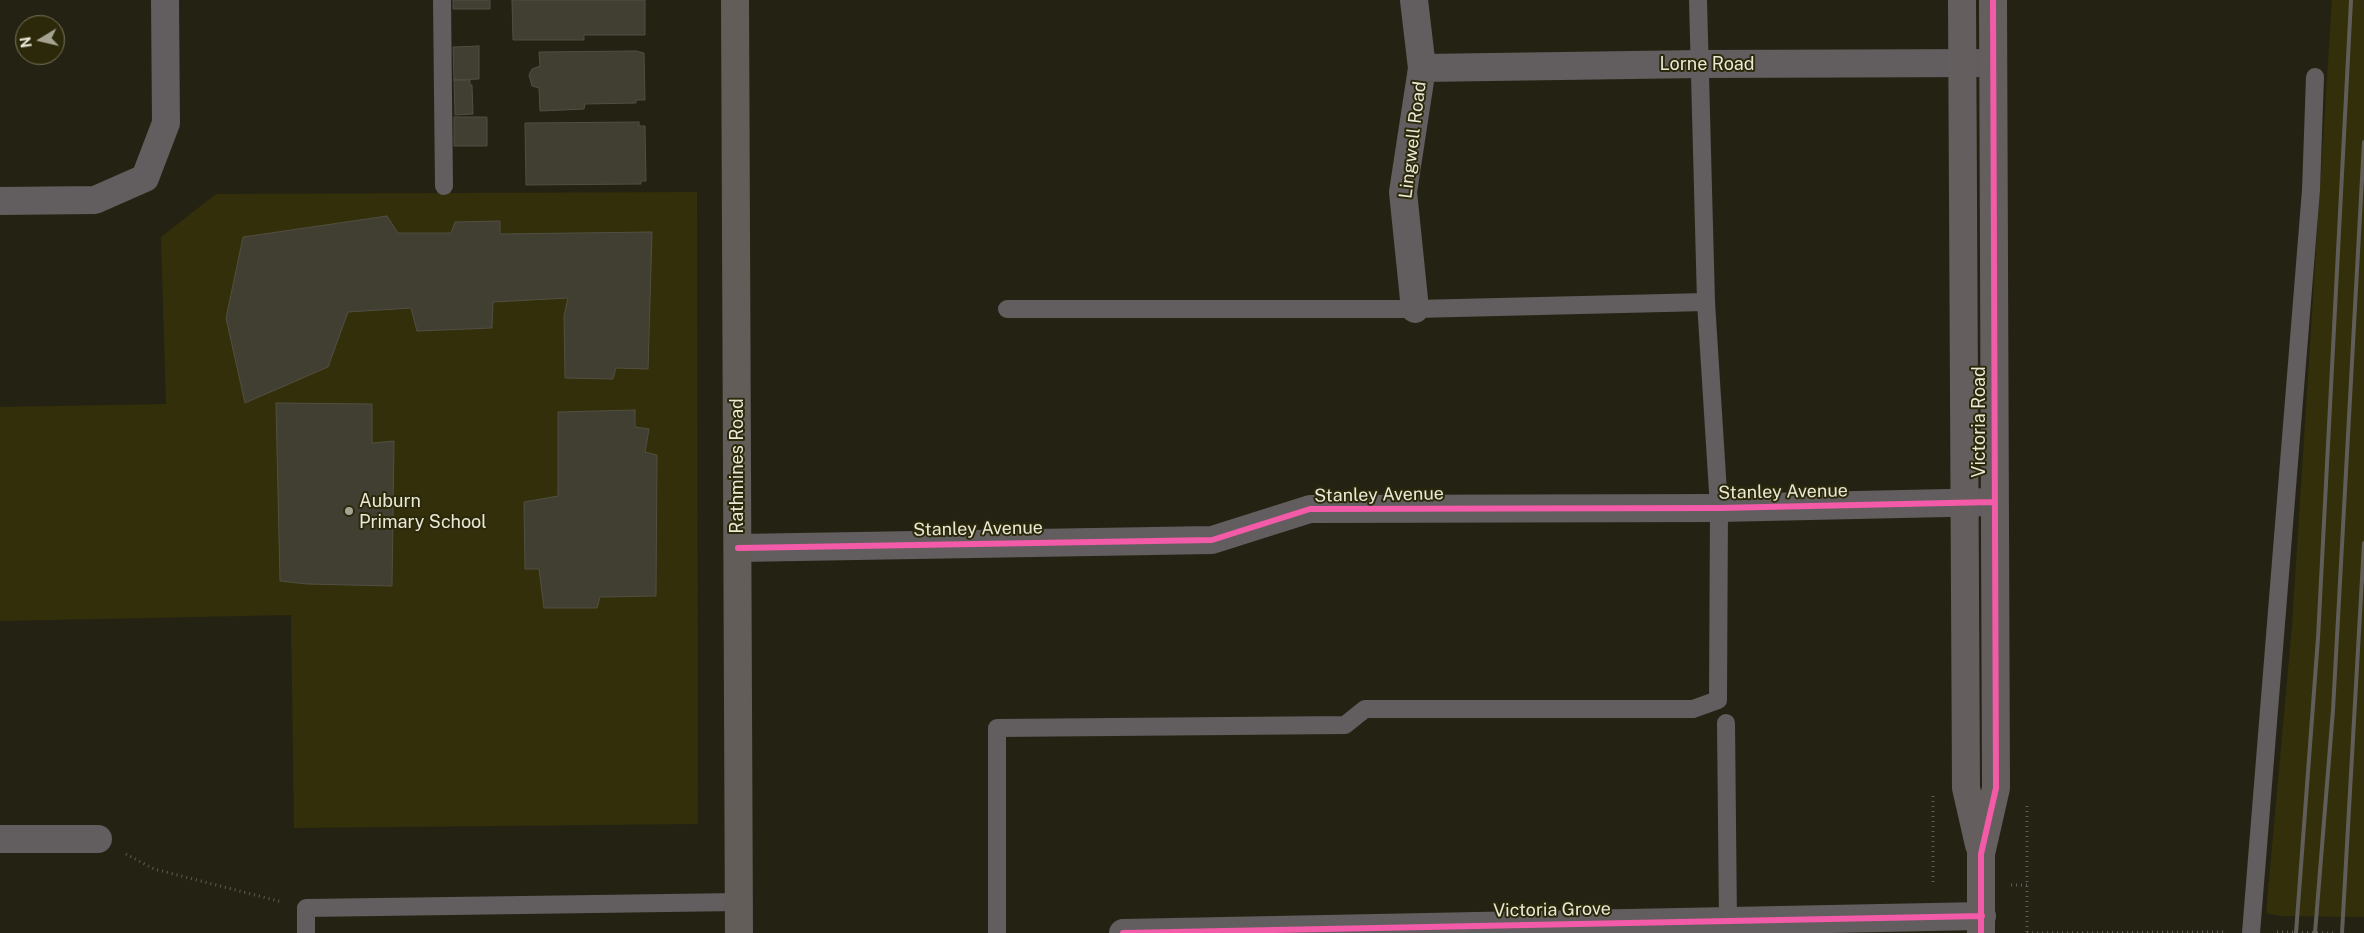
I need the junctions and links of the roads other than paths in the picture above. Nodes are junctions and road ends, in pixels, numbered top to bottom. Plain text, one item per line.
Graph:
1 (165, 0) edge
2 (442, 0) edge
3 (736, 0) edge
4 (1414, 0) edge
5 (1698, 0) edge
6 (1962, 0) edge
7 (1993, 0) edge
8 (1962, 63) junction
9 (1993, 63) junction
10 (1700, 64) junction
11 (1422, 68) junction
12 (2315, 77) dead end
13 (444, 186) dead end
14 (0, 201) edge
15 (1706, 302) junction
16 (1007, 309) dead end
17 (1414, 309) junction
18 (1994, 502) junction
19 (1964, 503) junction
20 (1719, 508) junction
21 (738, 548) junction
22 (1726, 724) dead end
23 (98, 839) road end
24 (0, 840) edge
25 (1981, 854) junction
26 (739, 902) junction
27 (1728, 922) junction
28 (1981, 924) edge
29 (2251, 932) edge
30 (306, 933) edge
31 (739, 933) edge
32 (997, 933) edge
33 (1123, 933) edge

1 - 14 street
2 - 13 lane
3 - 21 main road, Rathmines Road
4 - 11 street, Lingwell Road
5 - 10 lane
6 - 8 street, Victoria Road
7 - 9 street, Victoria Road
8 - 9 street, Lorne Road
8 - 10 street, Lorne Road
8 - 19 street, Victoria Road
9 - 18 street, Victoria Road
10 - 11 street, Lorne Road
10 - 15 lane
11 - 17 street, Lingwell Road
12 - 29 lane
15 - 17 lane
15 - 20 lane
16 - 17 lane
18 - 19 street, Stanley Avenue
18 - 25 street, Victoria Road
19 - 20 street, Stanley Avenue
19 - 25 street, Victoria Road
20 - 21 street, Stanley Avenue
20 - 32 lane
21 - 26 main road, Rathmines Road
22 - 27 lane
23 - 24 street
25 - 28 street, Victoria Road
26 - 30 lane
26 - 31 main road, Rathmines Road
27 - 28 street, Victoria Grove
27 - 33 street, Victoria Grove

